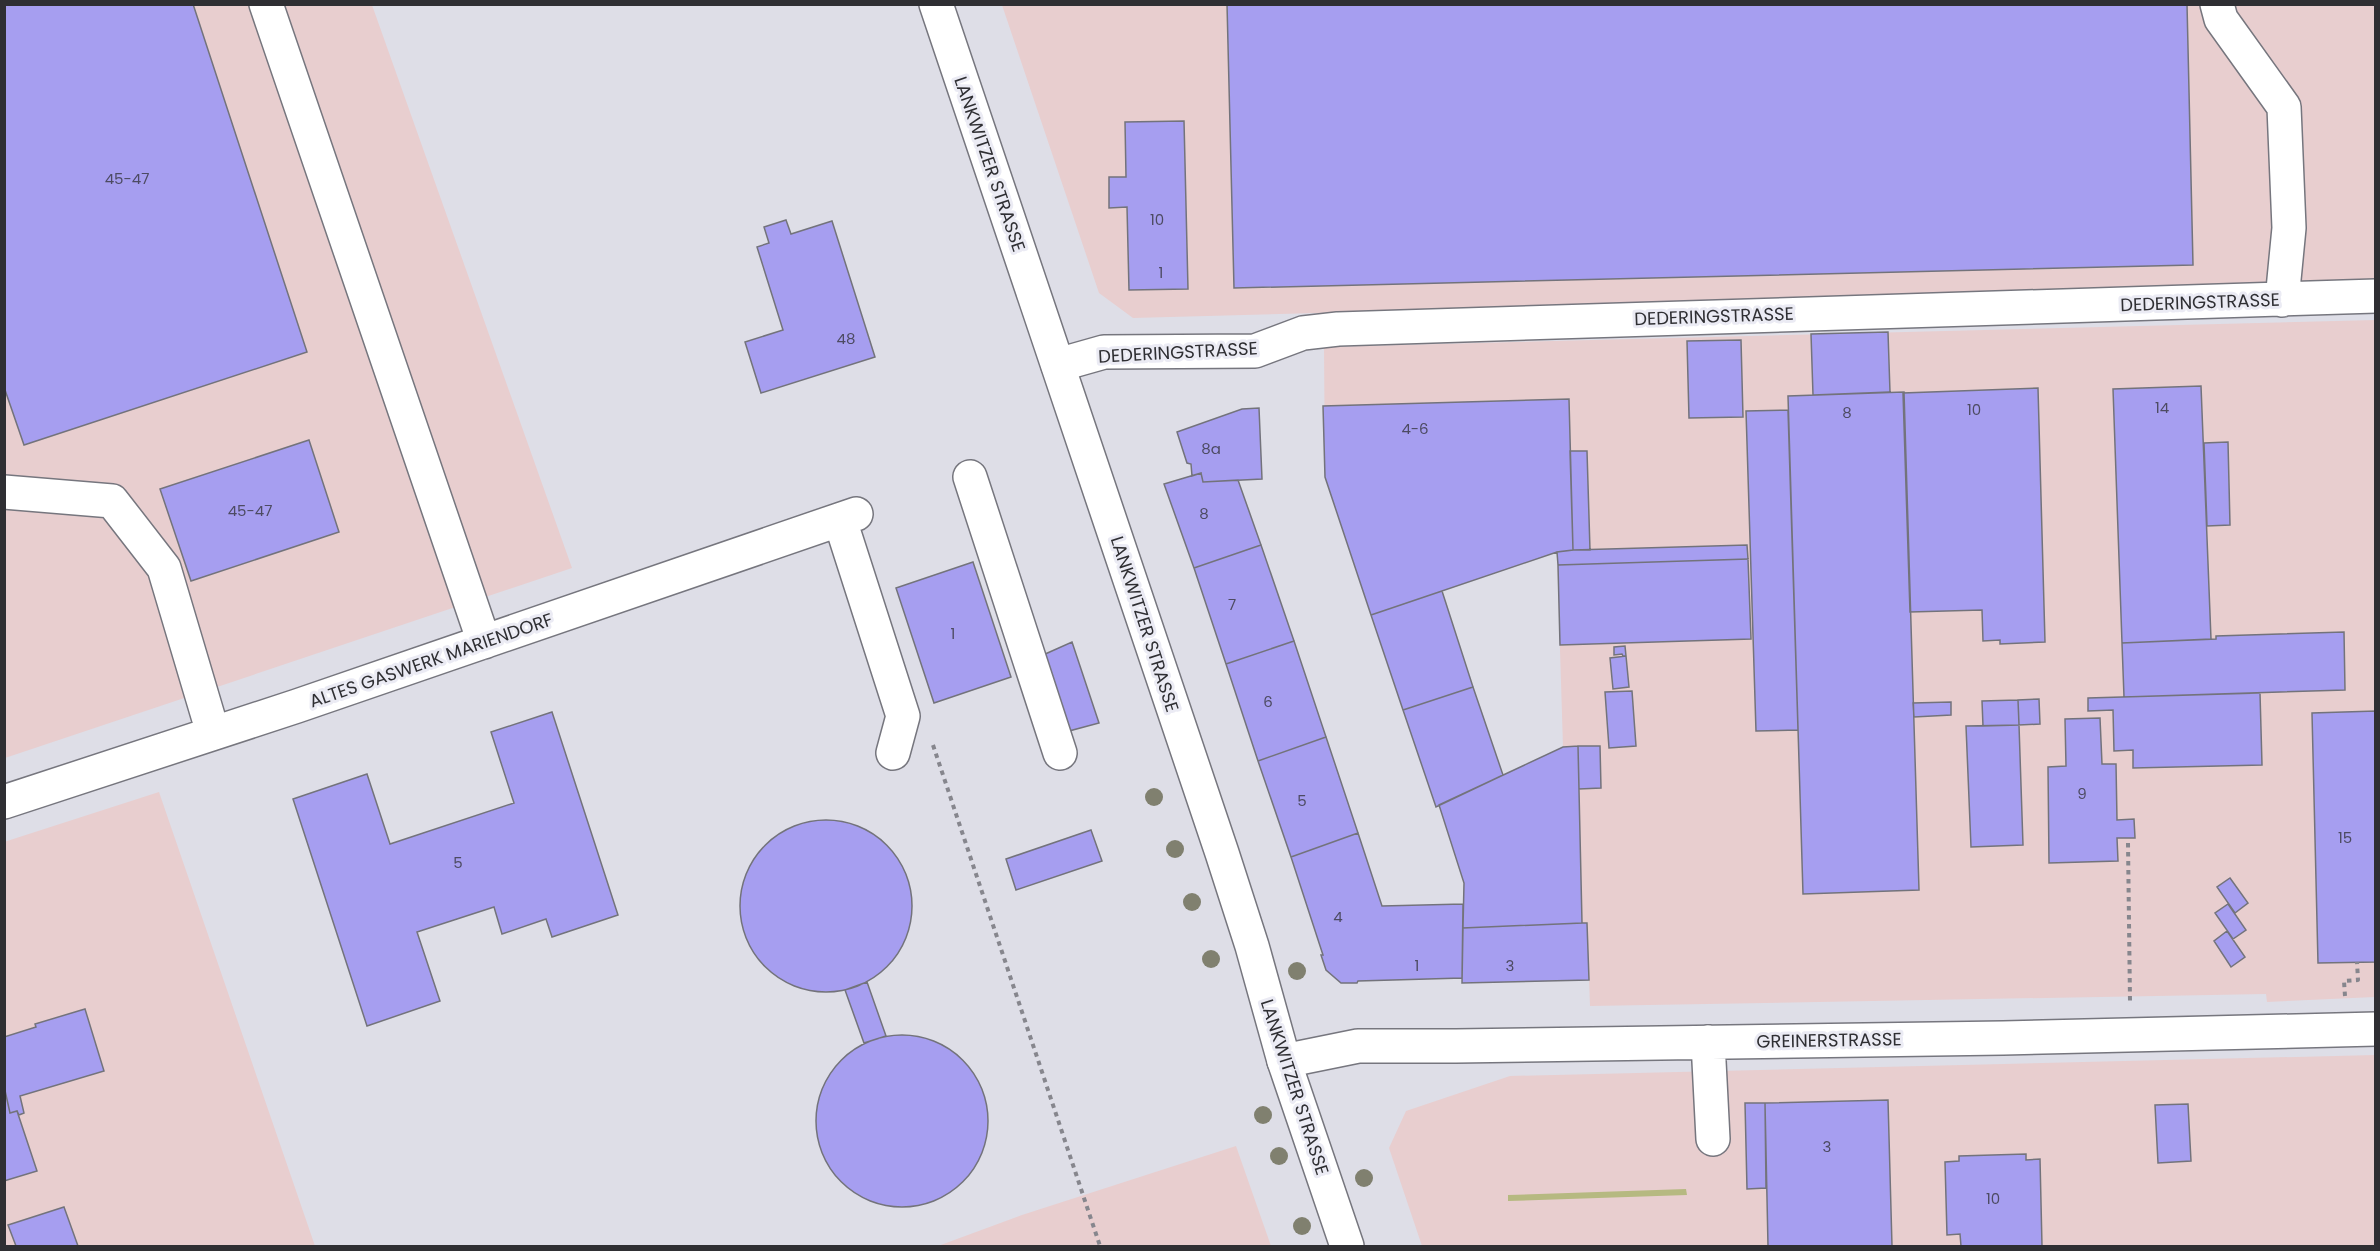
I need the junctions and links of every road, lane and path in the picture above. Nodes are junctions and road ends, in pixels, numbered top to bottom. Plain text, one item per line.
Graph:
1 (266, 4) edge
2 (936, 4) edge
3 (2219, 12) edge
4 (2376, 296) edge
5 (2282, 300) junction
6 (1058, 365) junction
7 (970, 477) dead end
8 (4, 492) edge
9 (484, 642) junction
10 (213, 733) junction
11 (932, 740) dead end
12 (893, 753) dead end
13 (1060, 753) dead end
14 (4, 802) edge
15 (2128, 843) dead end
16 (2376, 1029) edge
17 (2116, 1035) junction
18 (1708, 1042) junction
19 (1284, 1061) junction
20 (1713, 1139) dead end
21 (1100, 1246) edge
22 (1347, 1246) edge

1 - 9 street
2 - 6 street, LANKWITZER STRASSE
3 - 5 street
4 - 5 street, DEDERINGSTRASSE
5 - 6 street, DEDERINGSTRASSE
6 - 19 street, LANKWITZER STRASSE
7 - 13 street
8 - 10 street
9 - 10 street, ALTES GASWERK MARIENDORF
9 - 12 street, ALTES GASWERK MARIENDORF
10 - 14 street, ALTES GASWERK MARIENDORF
11 - 21 path
15 - 17 path
16 - 17 street, GREINERSTRASSE
17 - 18 street, GREINERSTRASSE
18 - 19 street, GREINERSTRASSE
18 - 20 street
19 - 22 street, LANKWITZER STRASSE

